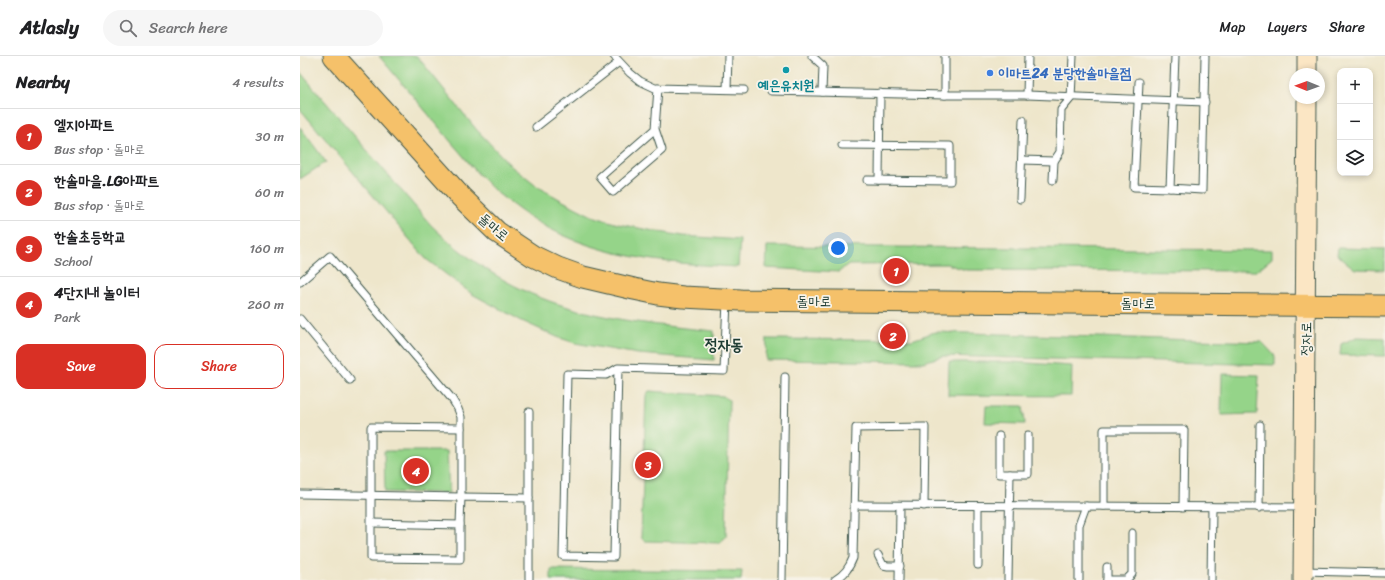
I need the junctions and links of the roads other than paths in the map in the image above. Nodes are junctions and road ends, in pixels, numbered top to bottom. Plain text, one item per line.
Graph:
1 (334, 56) edge
2 (728, 56) edge
3 (812, 56) edge
4 (945, 56) edge
5 (1028, 56) edge
6 (1073, 56) edge
7 (1175, 56) edge
8 (1205, 56) edge
9 (1308, 56) edge
10 (616, 59) edge
11 (1307, 68) edge
12 (1139, 82) dead end
13 (658, 88) junction
14 (727, 89) junction
15 (744, 90) dead end
16 (771, 91) dead end
17 (822, 92) junction
18 (880, 93) junction
19 (945, 95) junction
20 (1027, 95) junction
21 (1071, 98) junction
22 (1138, 99) junction
23 (1173, 100) junction
24 (1205, 102) junction
25 (1307, 104) edge
26 (1023, 120) dead end
27 (536, 127) dead end
28 (655, 129) junction
29 (842, 145) dead end
30 (879, 145) junction
31 (1022, 160) junction
32 (1054, 161) junction
33 (867, 180) dead end
34 (879, 180) junction
35 (1053, 180) dead end
36 (1170, 188) junction
37 (1020, 199) dead end
38 (300, 282) edge
39 (727, 299) junction
40 (1306, 305) junction
41 (1385, 306) edge
42 (300, 319) edge
43 (303, 328) edge
44 (618, 368) junction
45 (785, 377) dead end
46 (350, 380) dead end
47 (529, 412) dead end
48 (1260, 425) dead end
49 (461, 428) junction
50 (1028, 435) dead end
51 (999, 436) dead end
52 (1010, 474) junction
53 (300, 494) edge
54 (372, 495) junction
55 (461, 496) junction
56 (528, 498) junction
57 (854, 505) junction
58 (900, 506) junction
59 (924, 506) junction
60 (978, 506) junction
61 (1009, 506) junction
62 (1086, 506) junction
63 (1104, 506) junction
64 (1183, 507) junction
65 (1212, 507) junction
66 (1304, 507) junction
67 (1259, 508) junction
68 (372, 523) junction
69 (460, 525) junction
70 (1132, 533) dead end
71 (878, 555) dead end
72 (978, 565) dead end
73 (900, 566) junction
74 (1107, 567) dead end
75 (1384, 572) edge
76 (1303, 576) edge
77 (529, 580) edge
78 (782, 580) edge
79 (835, 580) edge
80 (899, 580) edge
81 (1008, 580) edge
82 (1079, 580) edge
83 (1107, 580) edge
84 (1211, 580) edge

1 - 39 main road, 돌마로
2 - 14 lane
3 - 17 lane
4 - 19 lane
5 - 20 lane
6 - 21 lane
7 - 23 lane
8 - 24 lane
9 - 11 street
10 - 13 lane
10 - 27 lane
12 - 22 lane
13 - 14 lane
13 - 28 lane
14 - 15 lane
16 - 17 lane
17 - 18 lane
18 - 19 lane
18 - 30 lane
19 - 20 lane
20 - 21 lane
21 - 22 lane
21 - 32 lane
22 - 23 lane
22 - 36 lane
23 - 24 lane
23 - 36 lane
24 - 36 lane
25 - 40 street, 정자로
26 - 31 lane
28 - 28 lane
29 - 30 lane
30 - 34 lane
30 - 34 lane
31 - 32 lane
31 - 37 lane
32 - 35 lane
33 - 34 lane
38 - 49 lane
39 - 40 main road, 돌마로
39 - 44 lane
40 - 41 main road, 돌마로
40 - 66 street, 정자로
42 - 43 lane
43 - 46 lane
44 - 44 lane
45 - 78 lane
47 - 56 lane
48 - 67 lane
49 - 54 lane
49 - 55 lane
50 - 52 lane
51 - 52 lane
52 - 61 lane
53 - 54 lane
54 - 55 lane
54 - 68 lane
55 - 56 lane
55 - 69 lane
56 - 77 lane
57 - 58 lane
57 - 59 lane
57 - 79 lane
58 - 59 lane
58 - 73 lane
59 - 60 lane
60 - 61 lane
60 - 72 lane
61 - 62 lane
61 - 81 lane
62 - 63 lane
62 - 82 lane
63 - 64 lane
63 - 64 lane
64 - 65 lane
65 - 67 lane
65 - 84 lane
66 - 67 lane
66 - 76 street, 정자로
68 - 69 lane
68 - 69 lane
70 - 83 lane
71 - 73 lane
73 - 80 lane
74 - 83 lane
75 - 76 lane

